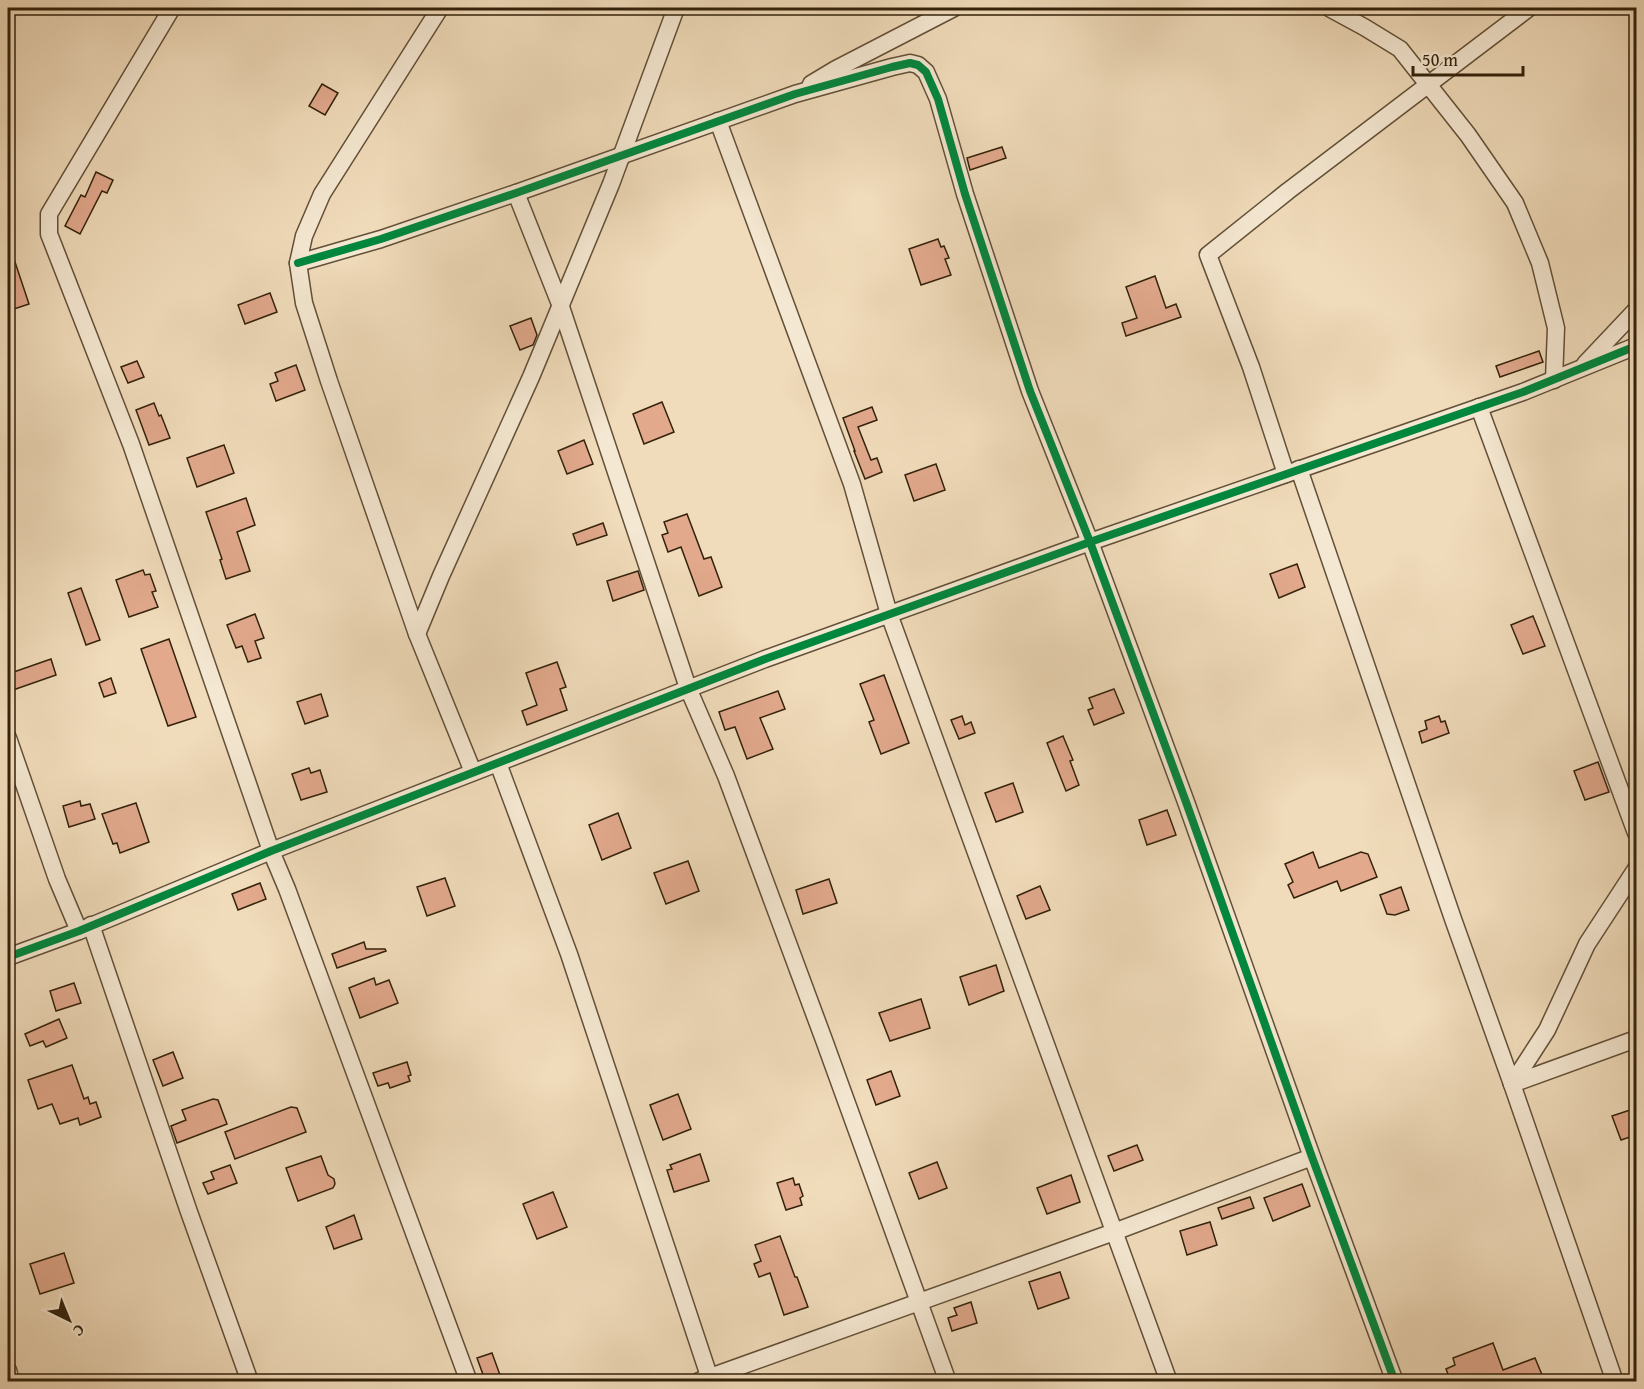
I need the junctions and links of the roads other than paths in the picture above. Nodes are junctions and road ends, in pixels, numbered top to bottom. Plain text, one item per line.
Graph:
1 (172, 8) edge
2 (440, 8) edge
3 (676, 8) edge
4 (954, 8) edge
5 (1329, 8) edge
6 (1529, 8) edge
7 (1428, 84) junction
8 (795, 94) junction
9 (718, 121) junction
10 (621, 156) junction
11 (516, 193) junction
12 (298, 263) junction
13 (560, 304) junction
14 (1636, 310) edge
15 (1636, 346) edge
16 (1580, 369) junction
17 (1554, 380) junction
18 (1479, 407) junction
19 (1292, 471) junction
20 (1090, 542) junction
21 (889, 614) junction
22 (417, 634) junction
23 (688, 688) junction
24 (8, 738) edge
25 (498, 763) junction
26 (472, 772) junction
27 (1636, 833) edge
28 (271, 851) junction
29 (1636, 869) edge
30 (85, 928) junction
31 (8, 957) edge
32 (1636, 1040) edge
33 (1512, 1084) junction
34 (1312, 1156) junction
35 (1114, 1232) junction
36 (919, 1302) junction
37 (8, 1370) edge
38 (706, 1380) edge
39 (11, 1382) edge
40 (249, 1382) edge
41 (469, 1382) edge
42 (948, 1382) edge
43 (1169, 1382) edge
44 (1395, 1382) edge
45 (1615, 1382) edge

1 - 28 street
2 - 12 street
3 - 10 street
4 - 8 street
5 - 7 street
6 - 7 street
7 - 17 street
7 - 19 street
8 - 9 street
8 - 20 street
9 - 10 street
9 - 21 street
10 - 11 street
10 - 13 street
11 - 12 street
11 - 13 street
12 - 22 street
13 - 22 street
13 - 23 street
14 - 16 street
15 - 16 street
16 - 17 street
17 - 18 street
18 - 19 street
18 - 27 street
19 - 20 street
19 - 33 street
20 - 21 street
20 - 34 street
21 - 23 street
21 - 35 street
22 - 26 street
23 - 25 street
23 - 36 street
24 - 30 street
25 - 26 street
25 - 38 street
26 - 28 street
28 - 30 street
28 - 41 street
29 - 33 street
30 - 31 street
30 - 40 street
32 - 33 street
33 - 45 street
34 - 35 street
34 - 44 street
35 - 36 street
35 - 43 street
36 - 38 street
36 - 42 street
37 - 39 street

